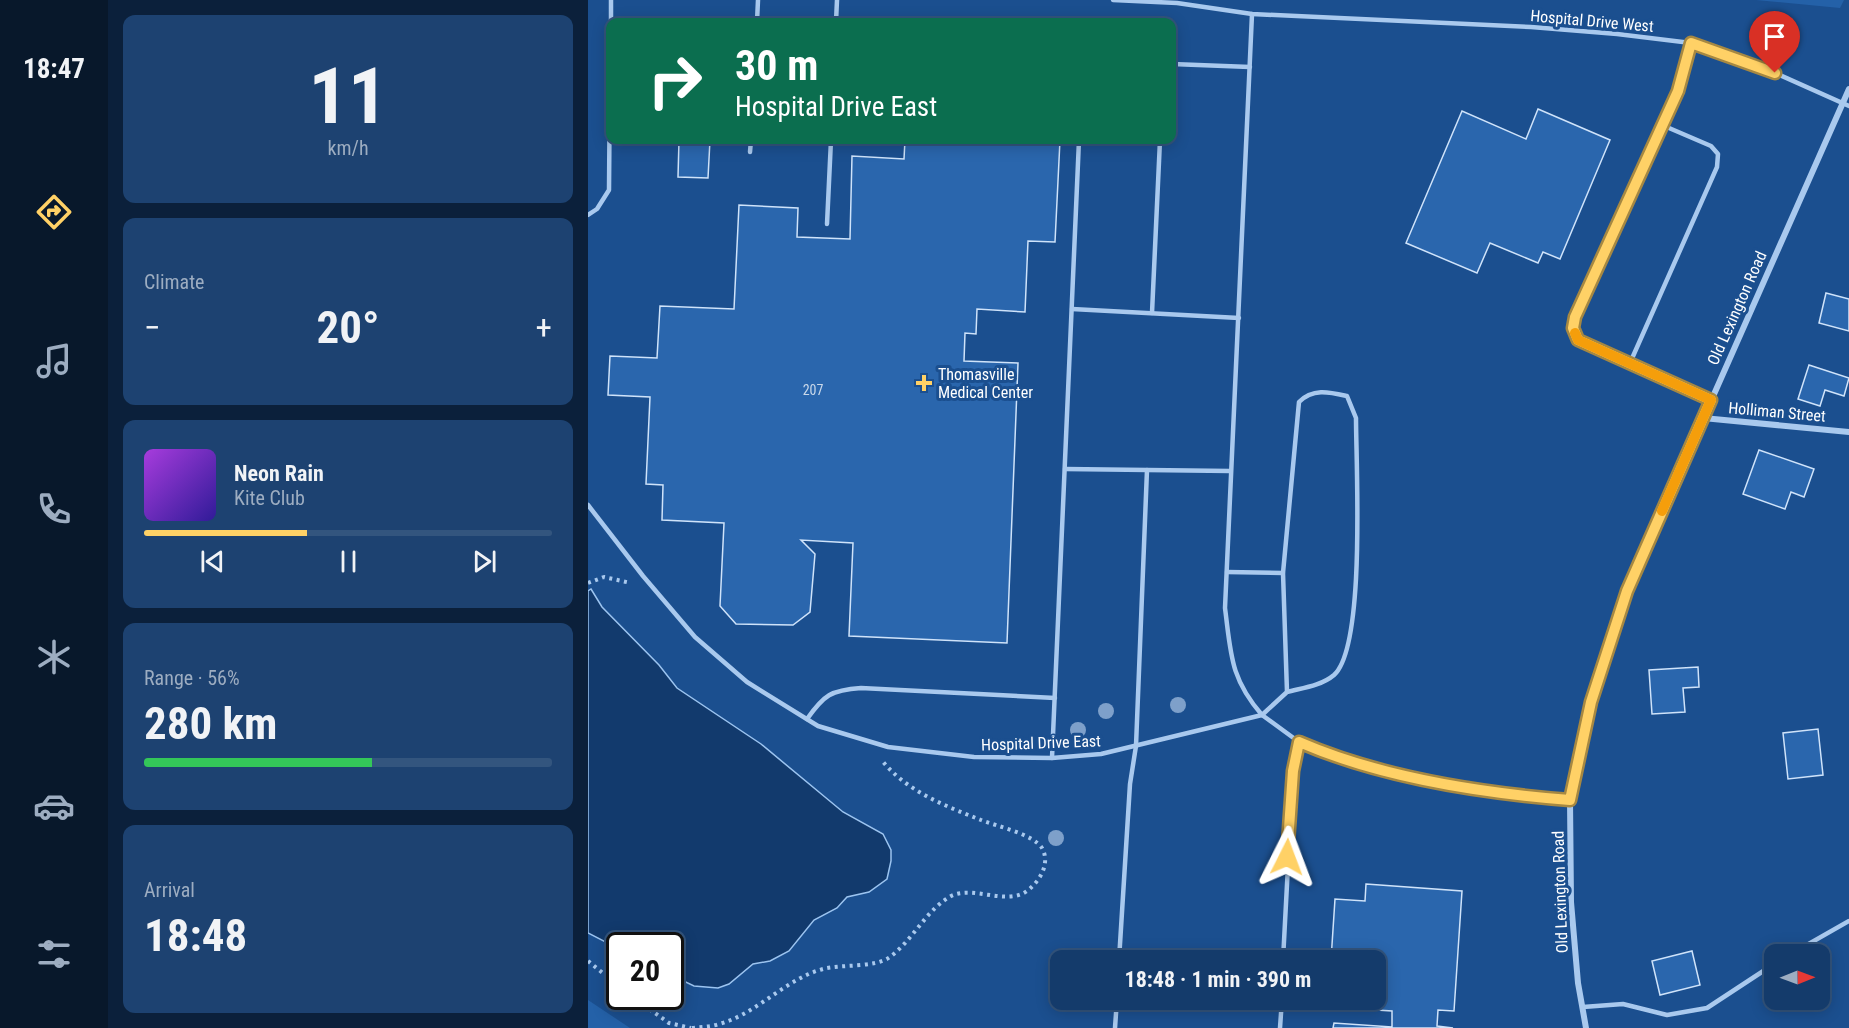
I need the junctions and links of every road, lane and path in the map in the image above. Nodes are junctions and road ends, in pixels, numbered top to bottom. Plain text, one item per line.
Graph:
1 (611, 0) edge
2 (758, 0) edge
3 (837, 0) edge
4 (1113, 0) edge
5 (1252, 14) junction
6 (611, 18) edge
7 (757, 18) edge
8 (836, 18) edge
9 (1691, 43) junction
10 (1176, 64) edge
11 (1250, 67) junction
12 (1849, 89) edge
13 (1846, 104) edge
14 (1662, 125) junction
15 (609, 144) edge
16 (751, 144) edge
17 (831, 144) edge
18 (1079, 144) edge
19 (1160, 144) edge
20 (750, 152) dead end
21 (588, 215) edge
22 (827, 224) dead end
23 (1072, 309) junction
24 (1152, 313) junction
25 (1239, 318) junction
26 (1630, 363) junction
27 (1711, 400) junction
28 (1703, 418) junction
29 (1849, 432) edge
30 (1065, 469) junction
31 (1147, 470) junction
32 (1230, 471) junction
33 (588, 505) edge
34 (1227, 572) junction
35 (1283, 573) junction
36 (588, 583) edge
37 (654, 589) junction
38 (1287, 692) junction
39 (1055, 698) junction
40 (1262, 715) junction
41 (807, 719) junction
42 (868, 741) junction
43 (1299, 742) junction
44 (1136, 746) junction
45 (1052, 758) junction
46 (1570, 800) junction
47 (1849, 921) edge
48 (1809, 944) edge
49 (1120, 950) edge
50 (1284, 950) edge
51 (588, 961) edge
52 (1764, 971) edge
53 (606, 976) edge
54 (1582, 1007) junction
55 (651, 1010) edge
56 (1116, 1010) edge
57 (1281, 1010) edge
58 (692, 1028) edge
59 (1115, 1028) edge
60 (1280, 1028) edge
61 (1586, 1028) edge

1 - 6 lane
2 - 7 lane
3 - 8 lane
4 - 5 lane, Hospital Drive West
5 - 9 lane, Hospital Drive West
5 - 11 lane
9 - 13 lane, Hospital Drive West
9 - 14 lane
10 - 11 lane
11 - 25 lane
12 - 13 street, Old Lexington Road
13 - 27 street, Old Lexington Road
14 - 26 lane
14 - 26 lane
15 - 21 lane
16 - 20 lane
17 - 22 lane
18 - 23 lane
19 - 24 lane
23 - 24 lane
23 - 30 lane
24 - 25 lane
25 - 32 lane
26 - 27 lane
27 - 28 street, Old Lexington Road
28 - 29 street, Holliman Street
28 - 46 street, Old Lexington Road
30 - 31 lane
30 - 39 lane
31 - 32 lane
31 - 44 lane
32 - 34 lane
33 - 37 lane, Hospital Drive East
34 - 35 lane
34 - 40 lane
35 - 38 lane
35 - 38 lane
36 - 37 path
37 - 41 lane, Hospital Drive East
38 - 40 lane
39 - 41 lane
39 - 45 lane
40 - 43 lane
40 - 44 lane, Hospital Drive East
41 - 42 lane, Hospital Drive East
42 - 45 lane, Hospital Drive East
42 - 58 path
43 - 46 lane
43 - 50 lane
44 - 45 lane, Hospital Drive East
44 - 49 lane
46 - 54 street, Old Lexington Road
47 - 48 lane
51 - 53 path
52 - 54 lane
54 - 61 street, Old Lexington Road
55 - 58 path
56 - 59 lane
57 - 60 lane

